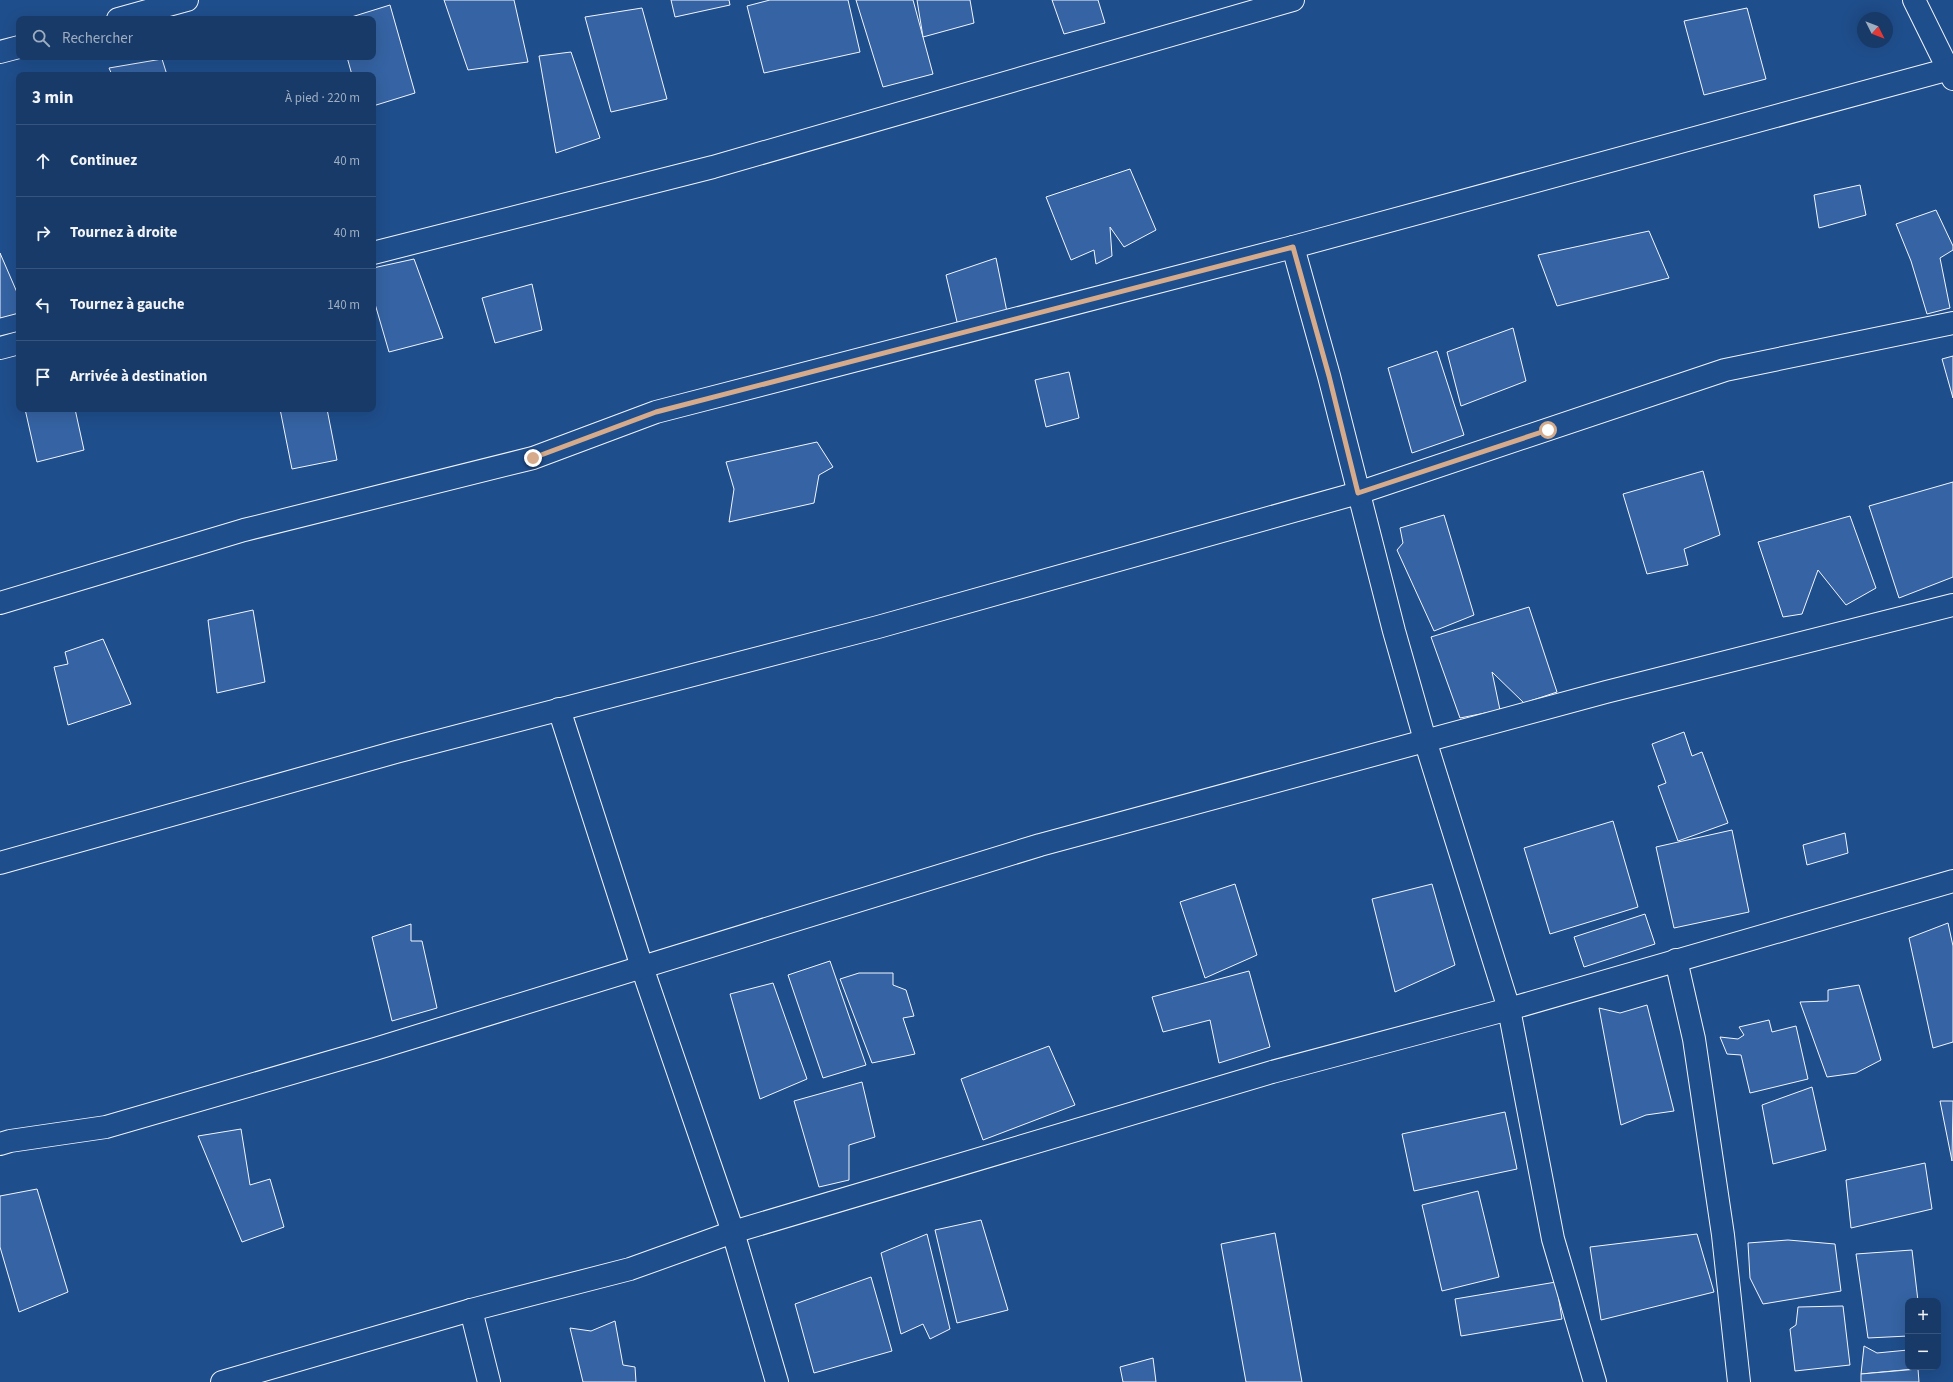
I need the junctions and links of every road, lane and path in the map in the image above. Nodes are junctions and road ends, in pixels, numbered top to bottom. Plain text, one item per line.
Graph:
1 (187, 0) edge
2 (1293, 0) edge
3 (1914, 0) edge
4 (128, 11) edge
5 (16, 48) edge
6 (0, 52) edge
7 (1952, 72) edge
8 (1293, 247) junction
9 (376, 253) edge
10 (1953, 323) edge
11 (16, 344) edge
12 (0, 348) edge
13 (1358, 493) junction
14 (0, 603) edge
15 (1953, 605) edge
16 (559, 709) junction
17 (1425, 740) junction
18 (0, 863) edge
19 (1953, 881) edge
20 (1676, 960) junction
21 (642, 967) junction
22 (1509, 1009) junction
23 (0, 1144) edge
24 (733, 1232) junction
25 (471, 1310) junction
26 (222, 1382) edge
27 (489, 1382) edge
28 (777, 1382) edge
29 (1594, 1382) edge
30 (1739, 1382) edge

1 - 4 street
2 - 9 street
3 - 7 street
5 - 6 street
7 - 8 street
8 - 13 street
8 - 14 street
10 - 13 street
11 - 12 street
13 - 16 street
13 - 17 street
15 - 17 street
16 - 18 street
16 - 21 street
17 - 21 street
17 - 22 street
19 - 20 street
20 - 22 street
20 - 30 street
21 - 23 street
21 - 24 street
22 - 24 street
22 - 29 street
24 - 25 street
24 - 28 street
25 - 26 street
25 - 27 street

